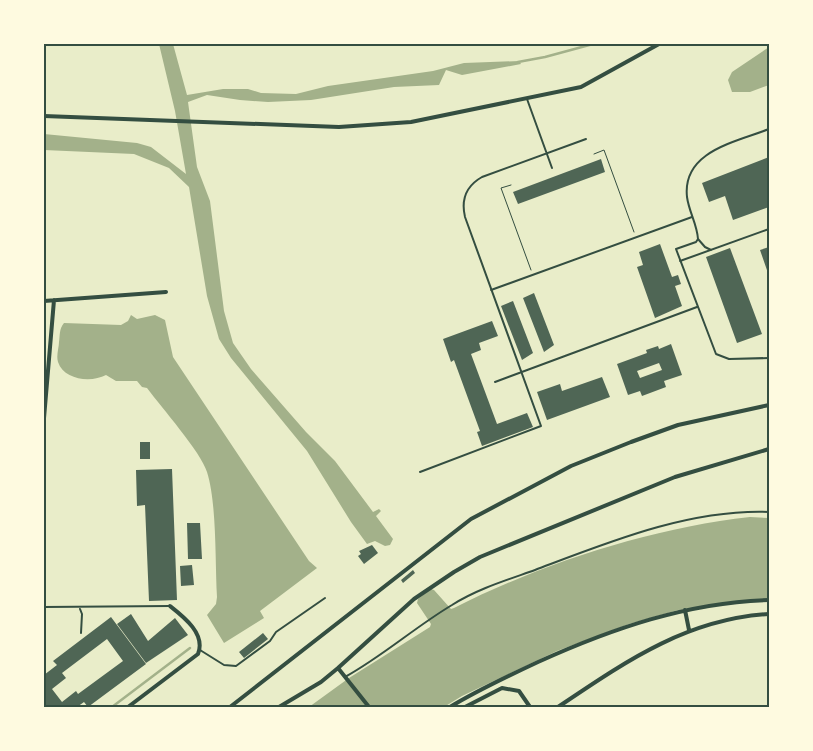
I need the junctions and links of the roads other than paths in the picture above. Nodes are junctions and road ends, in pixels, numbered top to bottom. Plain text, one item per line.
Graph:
1 (659, 44) edge
2 (527, 99) junction
3 (44, 116) edge
4 (769, 129) edge
5 (586, 139) dead end
6 (547, 153) junction
7 (552, 168) dead end
8 (692, 217) junction
9 (769, 229) edge
10 (698, 239) junction
11 (712, 250) junction
12 (680, 262) junction
13 (491, 290) junction
14 (166, 292) dead end
15 (54, 300) junction
16 (44, 301) edge
17 (697, 307) junction
18 (769, 358) edge
19 (521, 372) junction
20 (495, 382) dead end
21 (769, 405) edge
22 (44, 418) edge
23 (769, 449) edge
24 (420, 472) dead end
25 (769, 512) edge
26 (324, 598) dead end
27 (769, 600) edge
28 (170, 606) joint
29 (44, 608) edge
30 (80, 609) junction
31 (684, 610) junction
32 (769, 614) edge
33 (688, 630) junction
34 (81, 633) dead end
35 (200, 650) junction
36 (338, 668) junction
37 (346, 678) junction
38 (490, 685) junction
39 (502, 688) junction
40 (463, 699) junction
41 (128, 707) edge
42 (230, 707) edge
43 (279, 707) edge
44 (369, 707) edge
45 (450, 707) edge
46 (463, 707) edge
47 (530, 707) edge
48 (558, 707) edge

1 - 2 street
2 - 3 street
2 - 6 lane
4 - 8 lane
5 - 6 lane
6 - 7 lane
6 - 13 lane
8 - 10 lane
8 - 13 lane
9 - 11 lane
10 - 11 lane
10 - 12 lane
11 - 12 lane
12 - 17 lane
13 - 19 lane
14 - 15 street
15 - 16 street
15 - 22 street
17 - 18 lane
17 - 19 lane
19 - 20 lane
19 - 24 lane
21 - 42 street
23 - 36 street
25 - 37 lane
26 - 35 lane
27 - 31 street
28 - 30 lane
28 - 35 street
29 - 30 lane
30 - 34 lane
31 - 33 street
31 - 38 street
32 - 33 street
33 - 48 street
35 - 41 street
36 - 37 street
36 - 43 street
37 - 44 street
38 - 39 street
38 - 40 street
39 - 46 street
39 - 47 street
40 - 45 street
40 - 46 street

